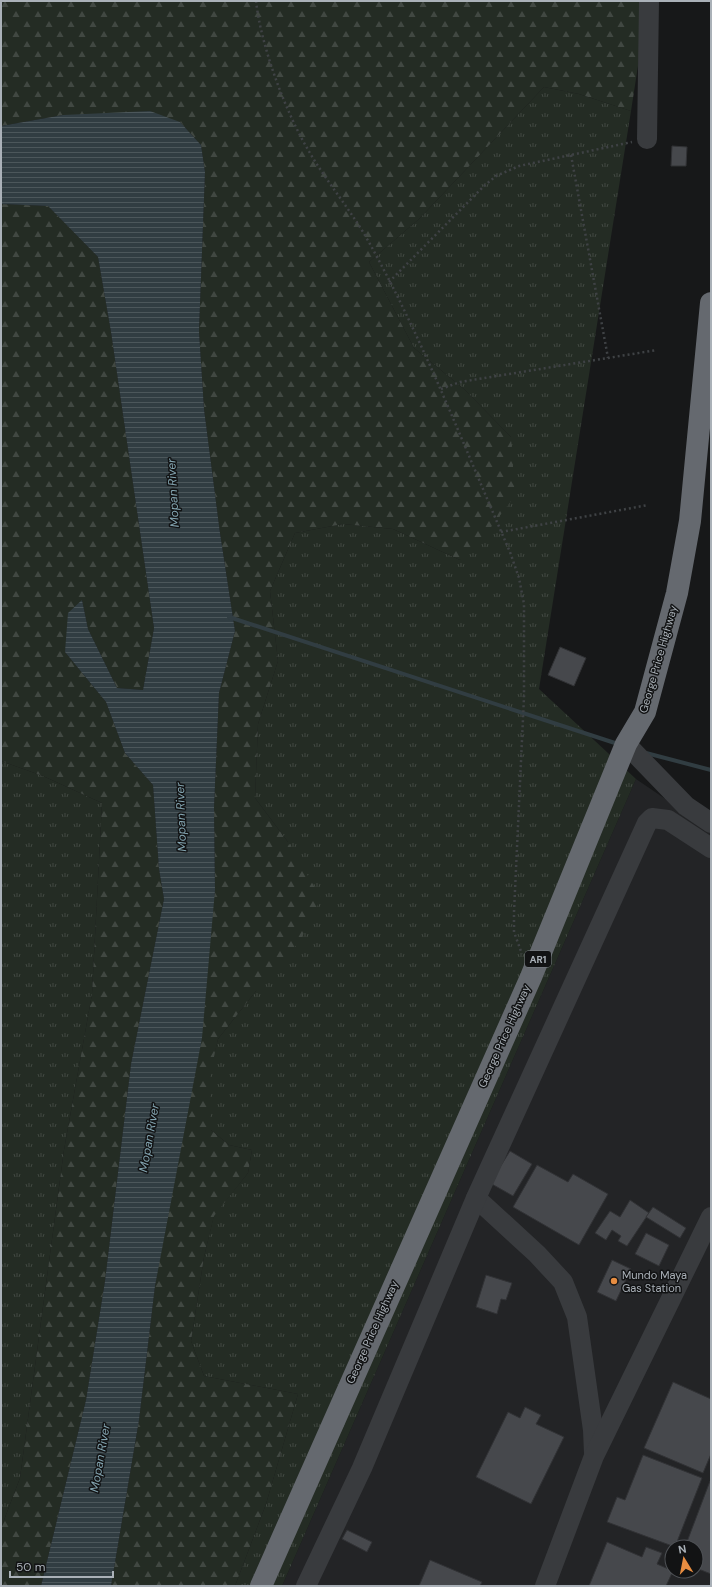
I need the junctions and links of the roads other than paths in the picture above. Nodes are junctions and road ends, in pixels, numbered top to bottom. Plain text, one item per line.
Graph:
1 (649, 1) edge
2 (646, 139) road end
3 (711, 303) edge
4 (705, 422) edge
5 (626, 744) junction
6 (711, 823) edge
7 (711, 848) edge
8 (476, 1198) junction
9 (711, 1217) edge
10 (711, 1244) edge
11 (693, 1253) junction
12 (594, 1456) junction
13 (261, 1586) edge
14 (306, 1586) edge
15 (545, 1586) edge

1 - 2 street
3 - 4 highway, George Price Highway / AR1
4 - 5 highway, George Price Highway / AR1
5 - 6 street
5 - 13 highway, George Price Highway / AR1
7 - 8 street
8 - 12 street
8 - 14 street
9 - 11 street
10 - 11 street
11 - 12 street
12 - 15 street

